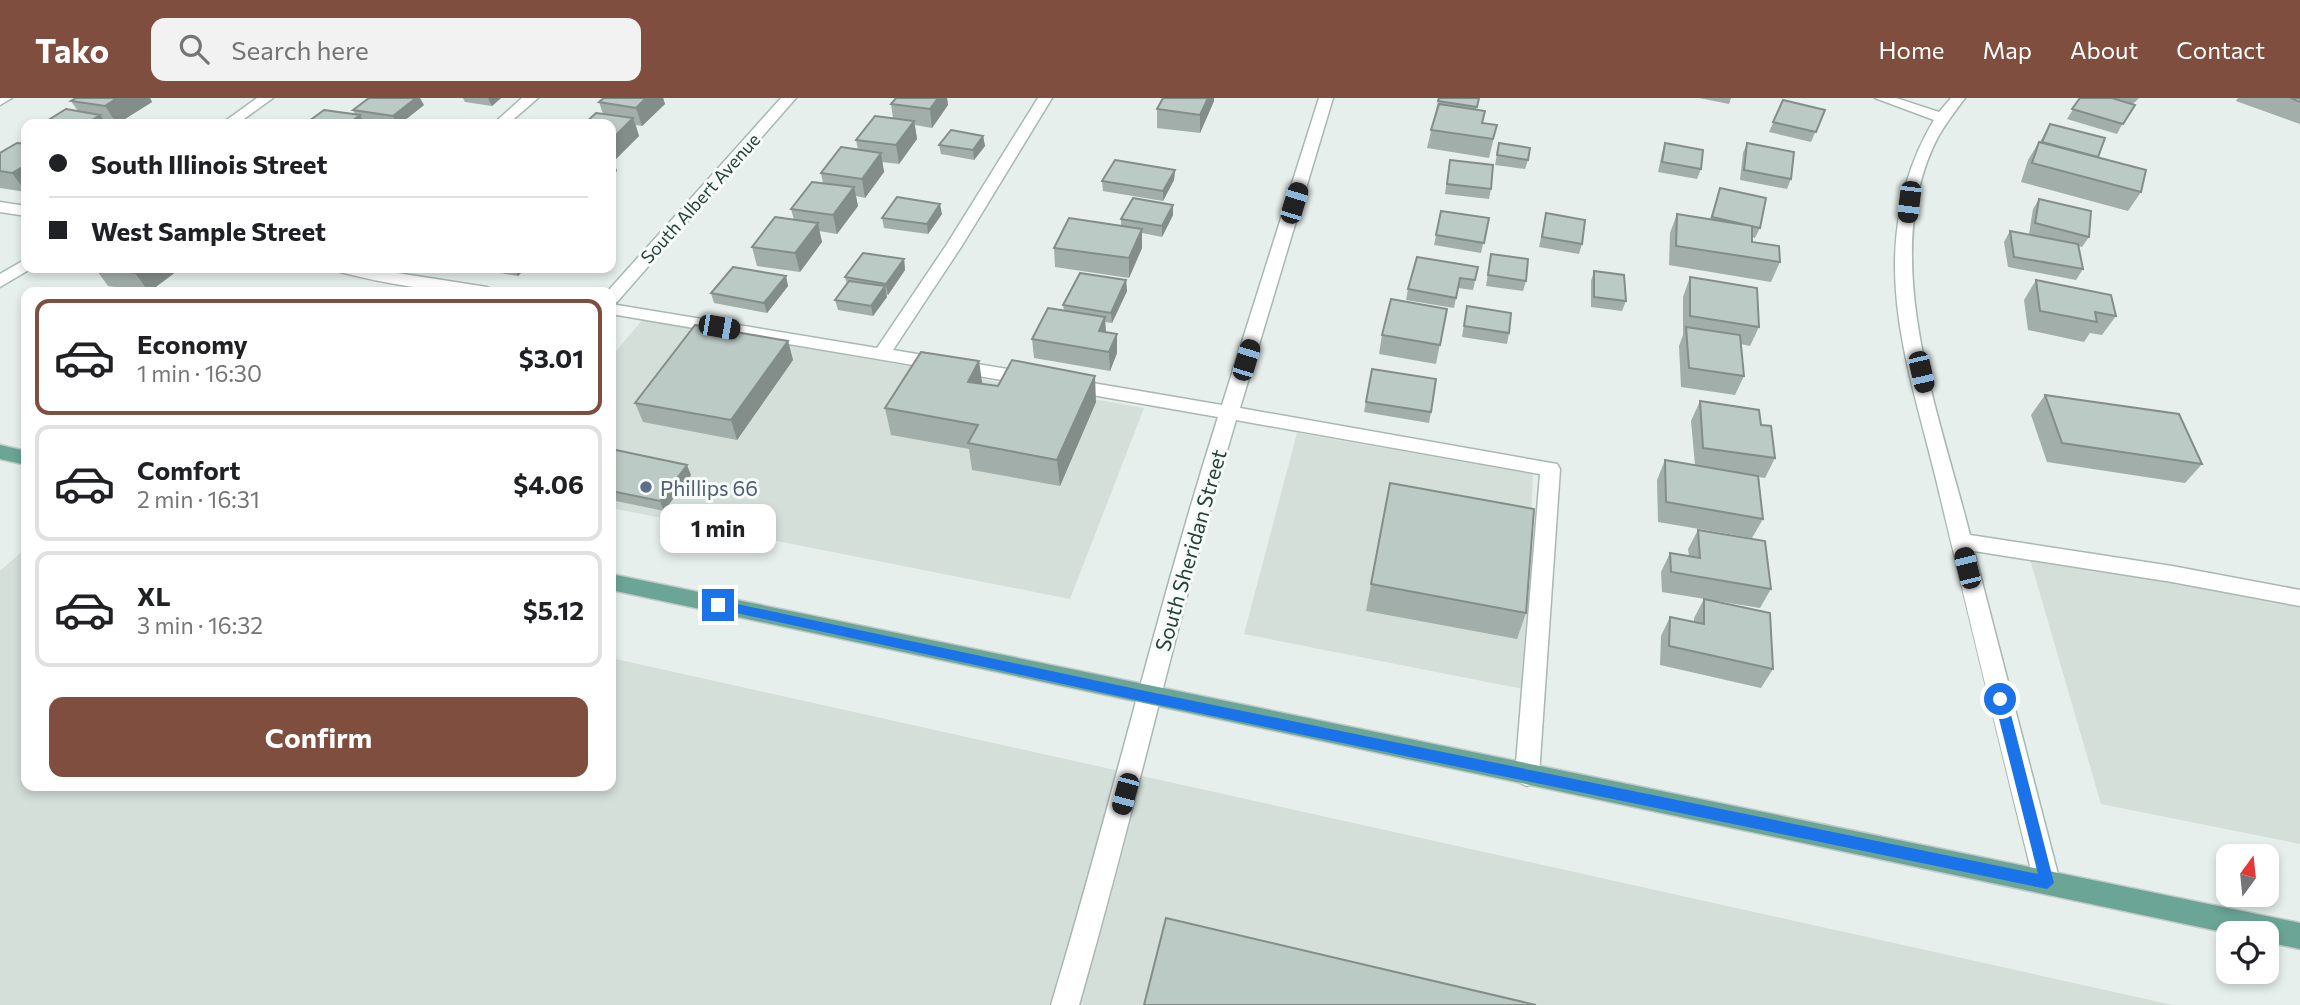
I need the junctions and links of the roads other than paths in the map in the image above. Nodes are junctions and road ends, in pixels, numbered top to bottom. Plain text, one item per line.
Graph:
1 (5, 98) edge
2 (266, 98) edge
3 (531, 98) edge
4 (789, 98) edge
5 (1045, 98) edge
6 (1326, 98) edge
7 (1882, 98) edge
8 (1958, 98) edge
9 (0, 101) edge
10 (1943, 118) junction
11 (235, 119) edge
12 (506, 119) edge
13 (0, 207) edge
14 (21, 210) edge
15 (21, 267) edge
16 (366, 273) edge
17 (0, 282) edge
18 (452, 287) edge
19 (616, 292) edge
20 (616, 310) edge
21 (882, 354) junction
22 (1230, 412) junction
23 (0, 452) edge
24 (21, 457) edge
25 (1960, 541) junction
26 (616, 583) edge
27 (2300, 598) edge
28 (1150, 697) junction
29 (1527, 775) junction
30 (2047, 883) junction
31 (2300, 936) edge
32 (1065, 1005) edge

1 - 9 street
2 - 11 street
3 - 12 street
4 - 19 street, South Albert Avenue
5 - 21 street
6 - 22 street, South Sheridan Street
7 - 10 street
8 - 10 street
10 - 25 street
13 - 14 street
15 - 17 street
16 - 18 street
20 - 21 street
21 - 22 street
22 - 28 street, South Sheridan Street
22 - 29 street
23 - 24 main road
25 - 27 street
25 - 30 street
26 - 28 main road
28 - 29 main road
28 - 32 street, South Sheridan Street
29 - 30 main road
30 - 31 main road

